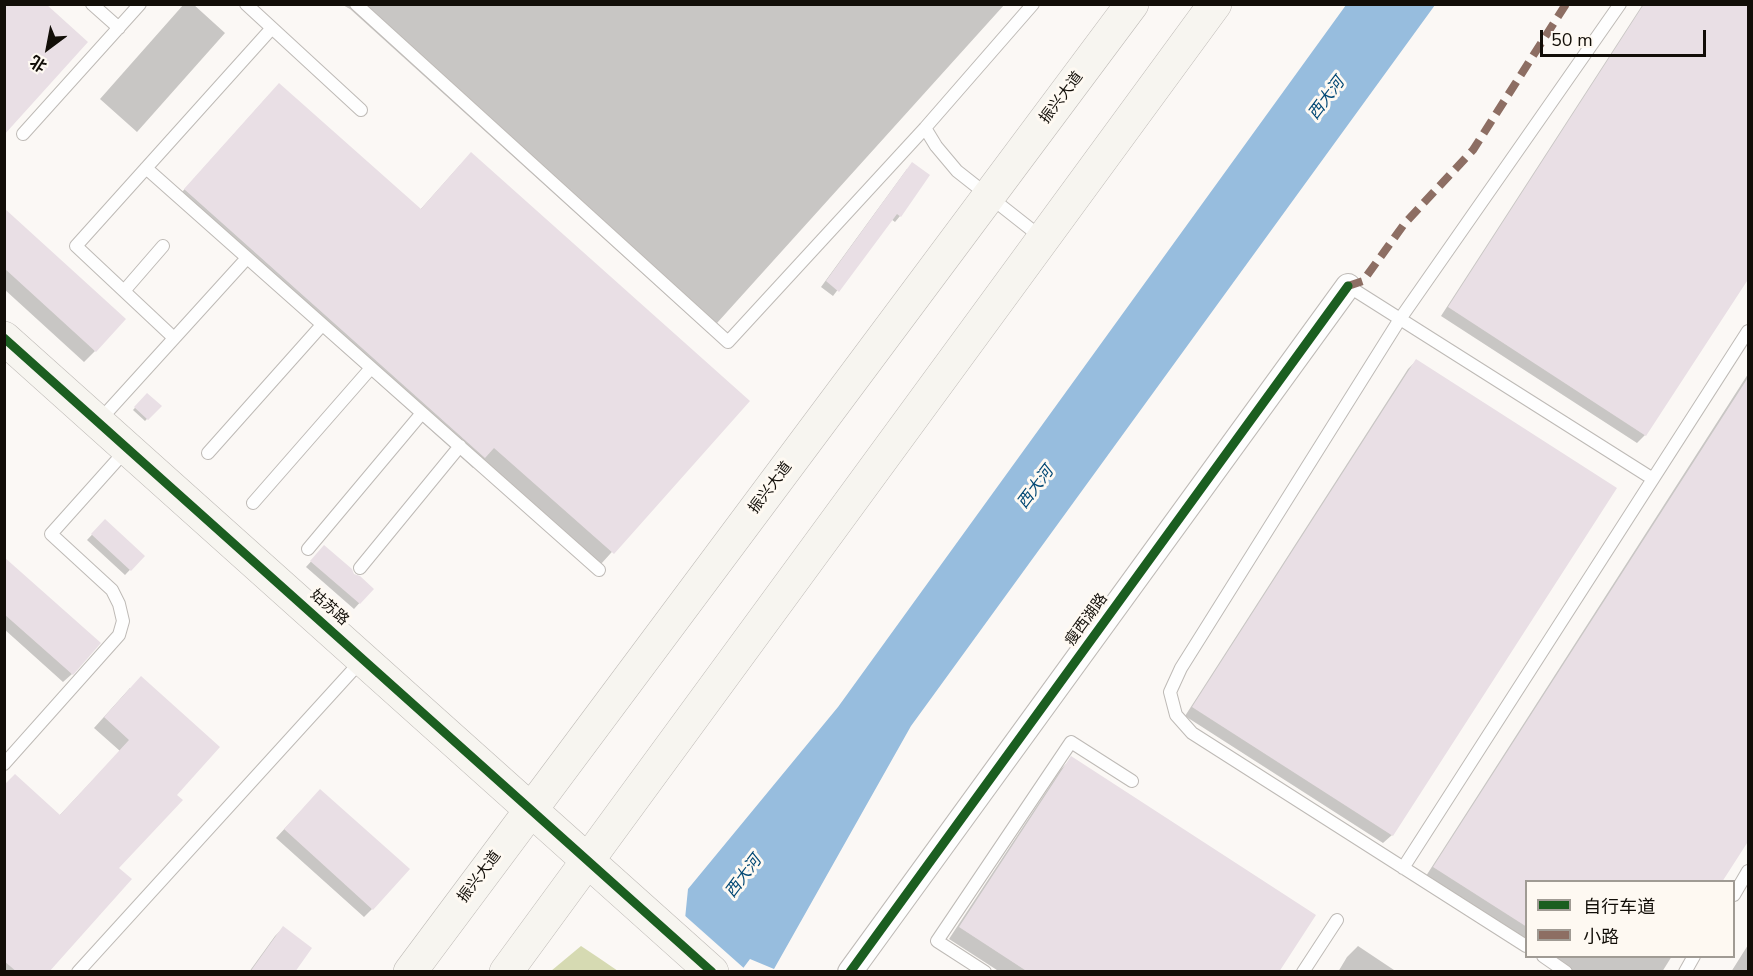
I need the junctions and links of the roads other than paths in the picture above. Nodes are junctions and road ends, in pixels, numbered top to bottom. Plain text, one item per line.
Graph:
1 (92, 4) edge
2 (140, 4) edge
3 (246, 4) edge
4 (356, 4) edge
5 (1033, 4) edge
6 (1132, 4) edge
7 (1215, 4) edge
8 (1620, 4) edge
9 (119, 28) junction
10 (272, 28) junction
11 (361, 110) dead end
12 (925, 128) junction
13 (23, 134) dead end
14 (146, 168) junction
15 (988, 197) junction
16 (1043, 239) junction
17 (163, 246) dead end
18 (247, 258) junction
19 (1348, 286) joint
20 (124, 291) junction
21 (1400, 320) junction
22 (322, 325) junction
23 (1749, 331) edge
24 (4, 338) edge
25 (174, 338) junction
26 (371, 368) junction
27 (422, 413) junction
28 (98, 422) junction
29 (460, 446) junction
30 (128, 448) junction
31 (208, 453) dead end
32 (1653, 479) junction
33 (253, 503) dead end
34 (308, 549) dead end
35 (360, 568) dead end
36 (599, 570) dead end
37 (363, 659) junction
38 (4, 764) edge
39 (1132, 781) dead end
40 (531, 809) junction
41 (588, 860) junction
42 (1403, 868) junction
43 (1749, 871) edge
44 (1735, 893) edge
45 (1337, 920) dead end
46 (1525, 945) edge
47 (1545, 958) edge
48 (1693, 958) edge
49 (78, 972) edge
50 (410, 972) edge
51 (506, 972) edge
52 (712, 972) edge
53 (850, 972) edge
54 (984, 972) edge
55 (1303, 972) edge
56 (1566, 972) edge
57 (1685, 972) edge

1 - 9 lane
2 - 9 lane
3 - 10 lane
4 - 12 lane
5 - 12 lane
6 - 15 main road, 振兴大道
7 - 16 main road
8 - 21 lane
9 - 13 lane
10 - 11 lane
10 - 14 lane
12 - 15 lane
14 - 18 lane
14 - 20 lane
15 - 16 lane
15 - 40 main road, 振兴大道
16 - 41 main road
17 - 20 lane
18 - 22 lane
18 - 25 lane
19 - 21 lane
19 - 53 street, 瘦西湖路
20 - 25 lane
21 - 32 lane
21 - 42 lane
22 - 26 lane
22 - 31 lane
23 - 32 lane
24 - 28 main road, 姑苏路
25 - 28 lane
26 - 27 lane
26 - 33 lane
27 - 29 lane
27 - 34 lane
28 - 30 main road, 姑苏路
29 - 35 lane
29 - 36 lane
30 - 37 main road, 姑苏路
30 - 38 lane
32 - 42 lane
37 - 40 main road, 姑苏路
37 - 49 lane
39 - 54 lane
40 - 41 main road, 姑苏路
40 - 50 main road, 振兴大道
41 - 51 main road
41 - 52 main road, 姑苏路
42 - 46 lane
43 - 44 lane
45 - 55 lane
47 - 56 lane
48 - 57 lane

